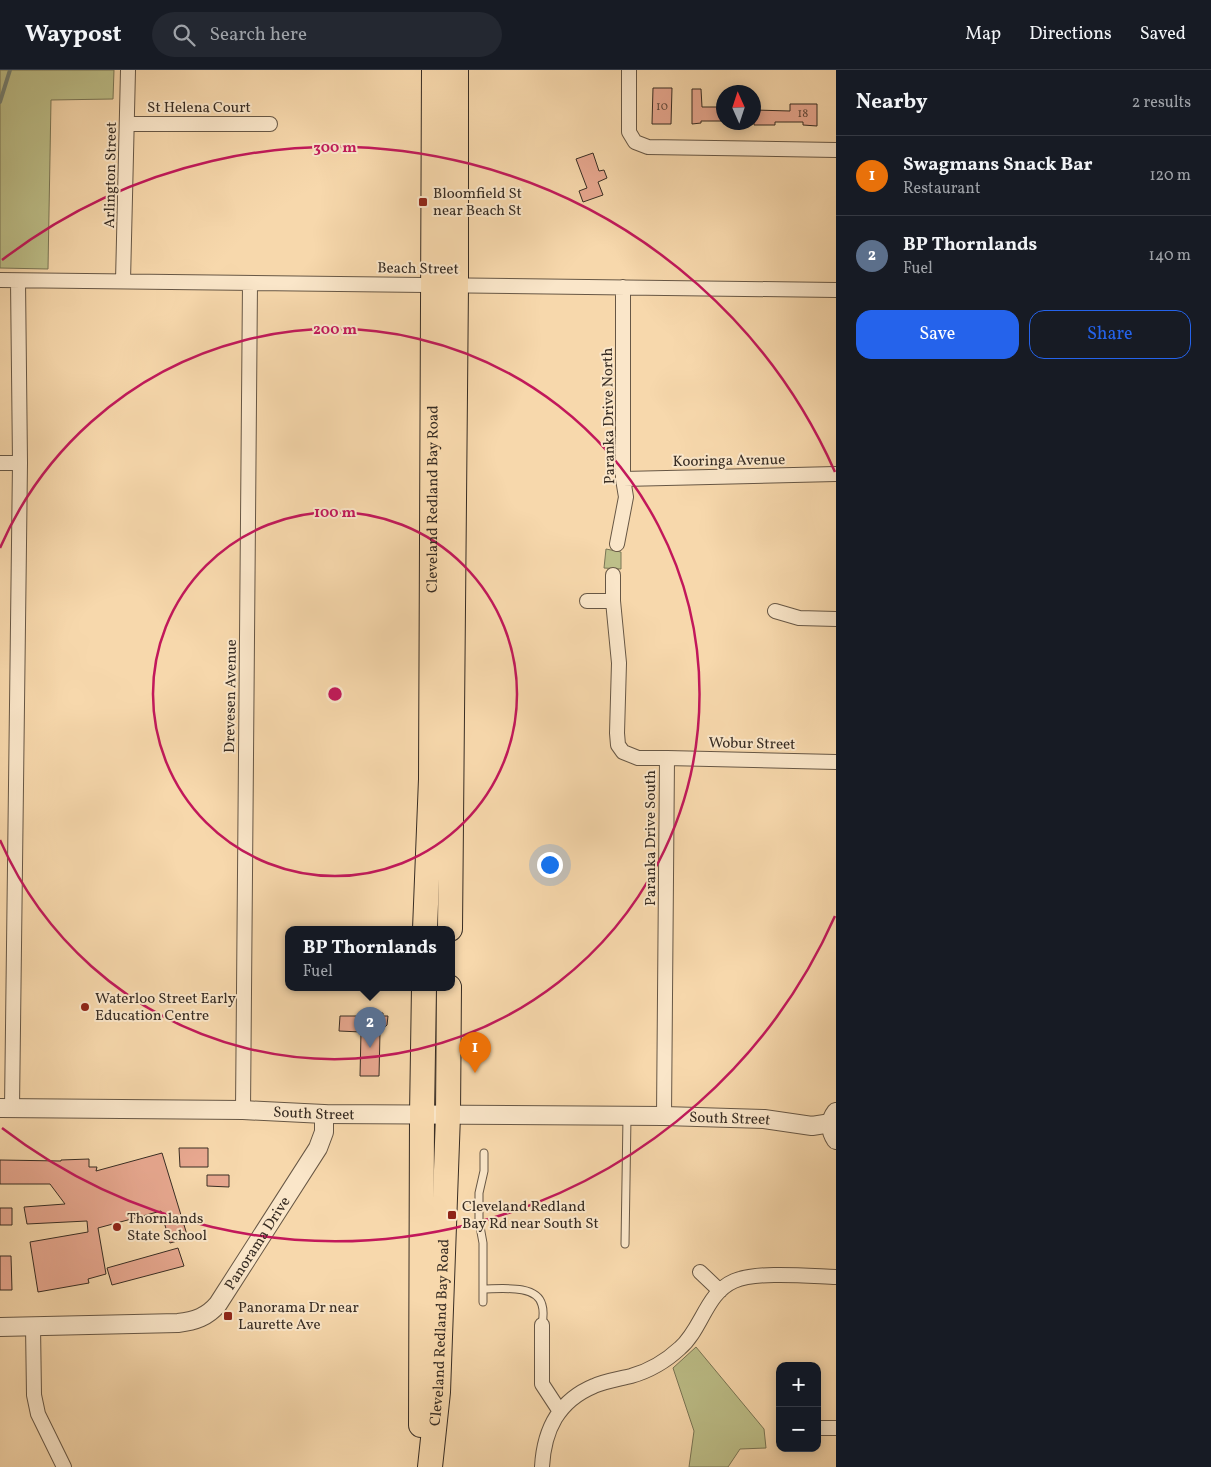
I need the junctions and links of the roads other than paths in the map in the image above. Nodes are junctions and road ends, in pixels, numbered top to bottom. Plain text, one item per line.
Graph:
1 (128, 70) edge
2 (434, 70) edge
3 (456, 70) edge
4 (629, 70) edge
5 (128, 124) junction
6 (270, 124) dead end
7 (836, 150) edge
8 (0, 280) edge
9 (18, 281) junction
10 (124, 281) junction
11 (250, 283) junction
12 (445, 285) junction
13 (623, 287) junction
14 (836, 290) edge
15 (20, 462) junction
16 (0, 463) edge
17 (836, 474) edge
18 (623, 479) junction
19 (617, 544) dead end
20 (613, 575) dead end
21 (613, 600) junction
22 (587, 602) dead end
23 (775, 611) dead end
24 (836, 619) edge
25 (667, 758) junction
26 (836, 762) edge
27 (425, 926) edge
28 (450, 926) edge
29 (424, 991) edge
30 (450, 991) edge
31 (6, 1108) edge
32 (243, 1110) junction
33 (324, 1114) junction
34 (422, 1114) junction
35 (448, 1115) junction
36 (628, 1116) junction
37 (664, 1116) junction
38 (834, 1118) edge
39 (836, 1140) edge
40 (484, 1153) dead end
41 (625, 1244) dead end
42 (700, 1272) dead end
43 (836, 1277) edge
44 (482, 1288) junction
45 (720, 1291) junction
46 (482, 1302) dead end
47 (542, 1325) joint
48 (34, 1326) junction
49 (0, 1328) edge
50 (559, 1410) junction
51 (821, 1428) edge
52 (836, 1428) edge
53 (64, 1467) edge
54 (421, 1467) edge
55 (430, 1467) edge
56 (542, 1467) edge

1 - 5 street, Arlington Street
2 - 12 highway, Cleveland Redland Bay Road
3 - 12 highway, Cleveland Redland Bay Road
4 - 7 street
5 - 6 street, St Helena Court
5 - 10 street, Arlington Street
8 - 9 street, Beach Street
9 - 10 street, Beach Street
9 - 15 street
10 - 11 street, Beach Street
11 - 12 street, Beach Street
11 - 32 street, Drevesen Avenue
12 - 13 street, Beach Street
12 - 27 highway, Cleveland Redland Bay Road
12 - 28 highway, Cleveland Redland Bay Road
13 - 14 street, Beach Street
13 - 18 street, Paranka Drive North
15 - 16 street
15 - 31 street
17 - 18 street, Kooringa Avenue
18 - 19 street, Paranka Drive North
20 - 21 street, Paranka Drive South
21 - 22 street
21 - 25 street, Paranka Drive South
23 - 24 street
25 - 26 street, Wobur Street
25 - 37 street, Paranka Drive South
29 - 34 highway, Cleveland Redland Bay Road
30 - 35 highway, Cleveland Redland Bay Road
31 - 32 street, South Street
32 - 33 street, South Street
33 - 34 street, South Street
33 - 48 street, Panorama Drive
34 - 35 street, South Street
34 - 54 highway, Cleveland Redland Bay Road
35 - 36 street, South Street
35 - 55 highway, Cleveland Redland Bay Road
36 - 37 street, South Street
36 - 41 lane
37 - 38 street, South Street
38 - 39 street, South Street
40 - 44 lane
42 - 45 street
43 - 45 street
44 - 46 lane
44 - 47 lane
45 - 50 street
47 - 50 street
48 - 49 street, Panorama Drive
48 - 53 street
50 - 56 street
51 - 52 street

